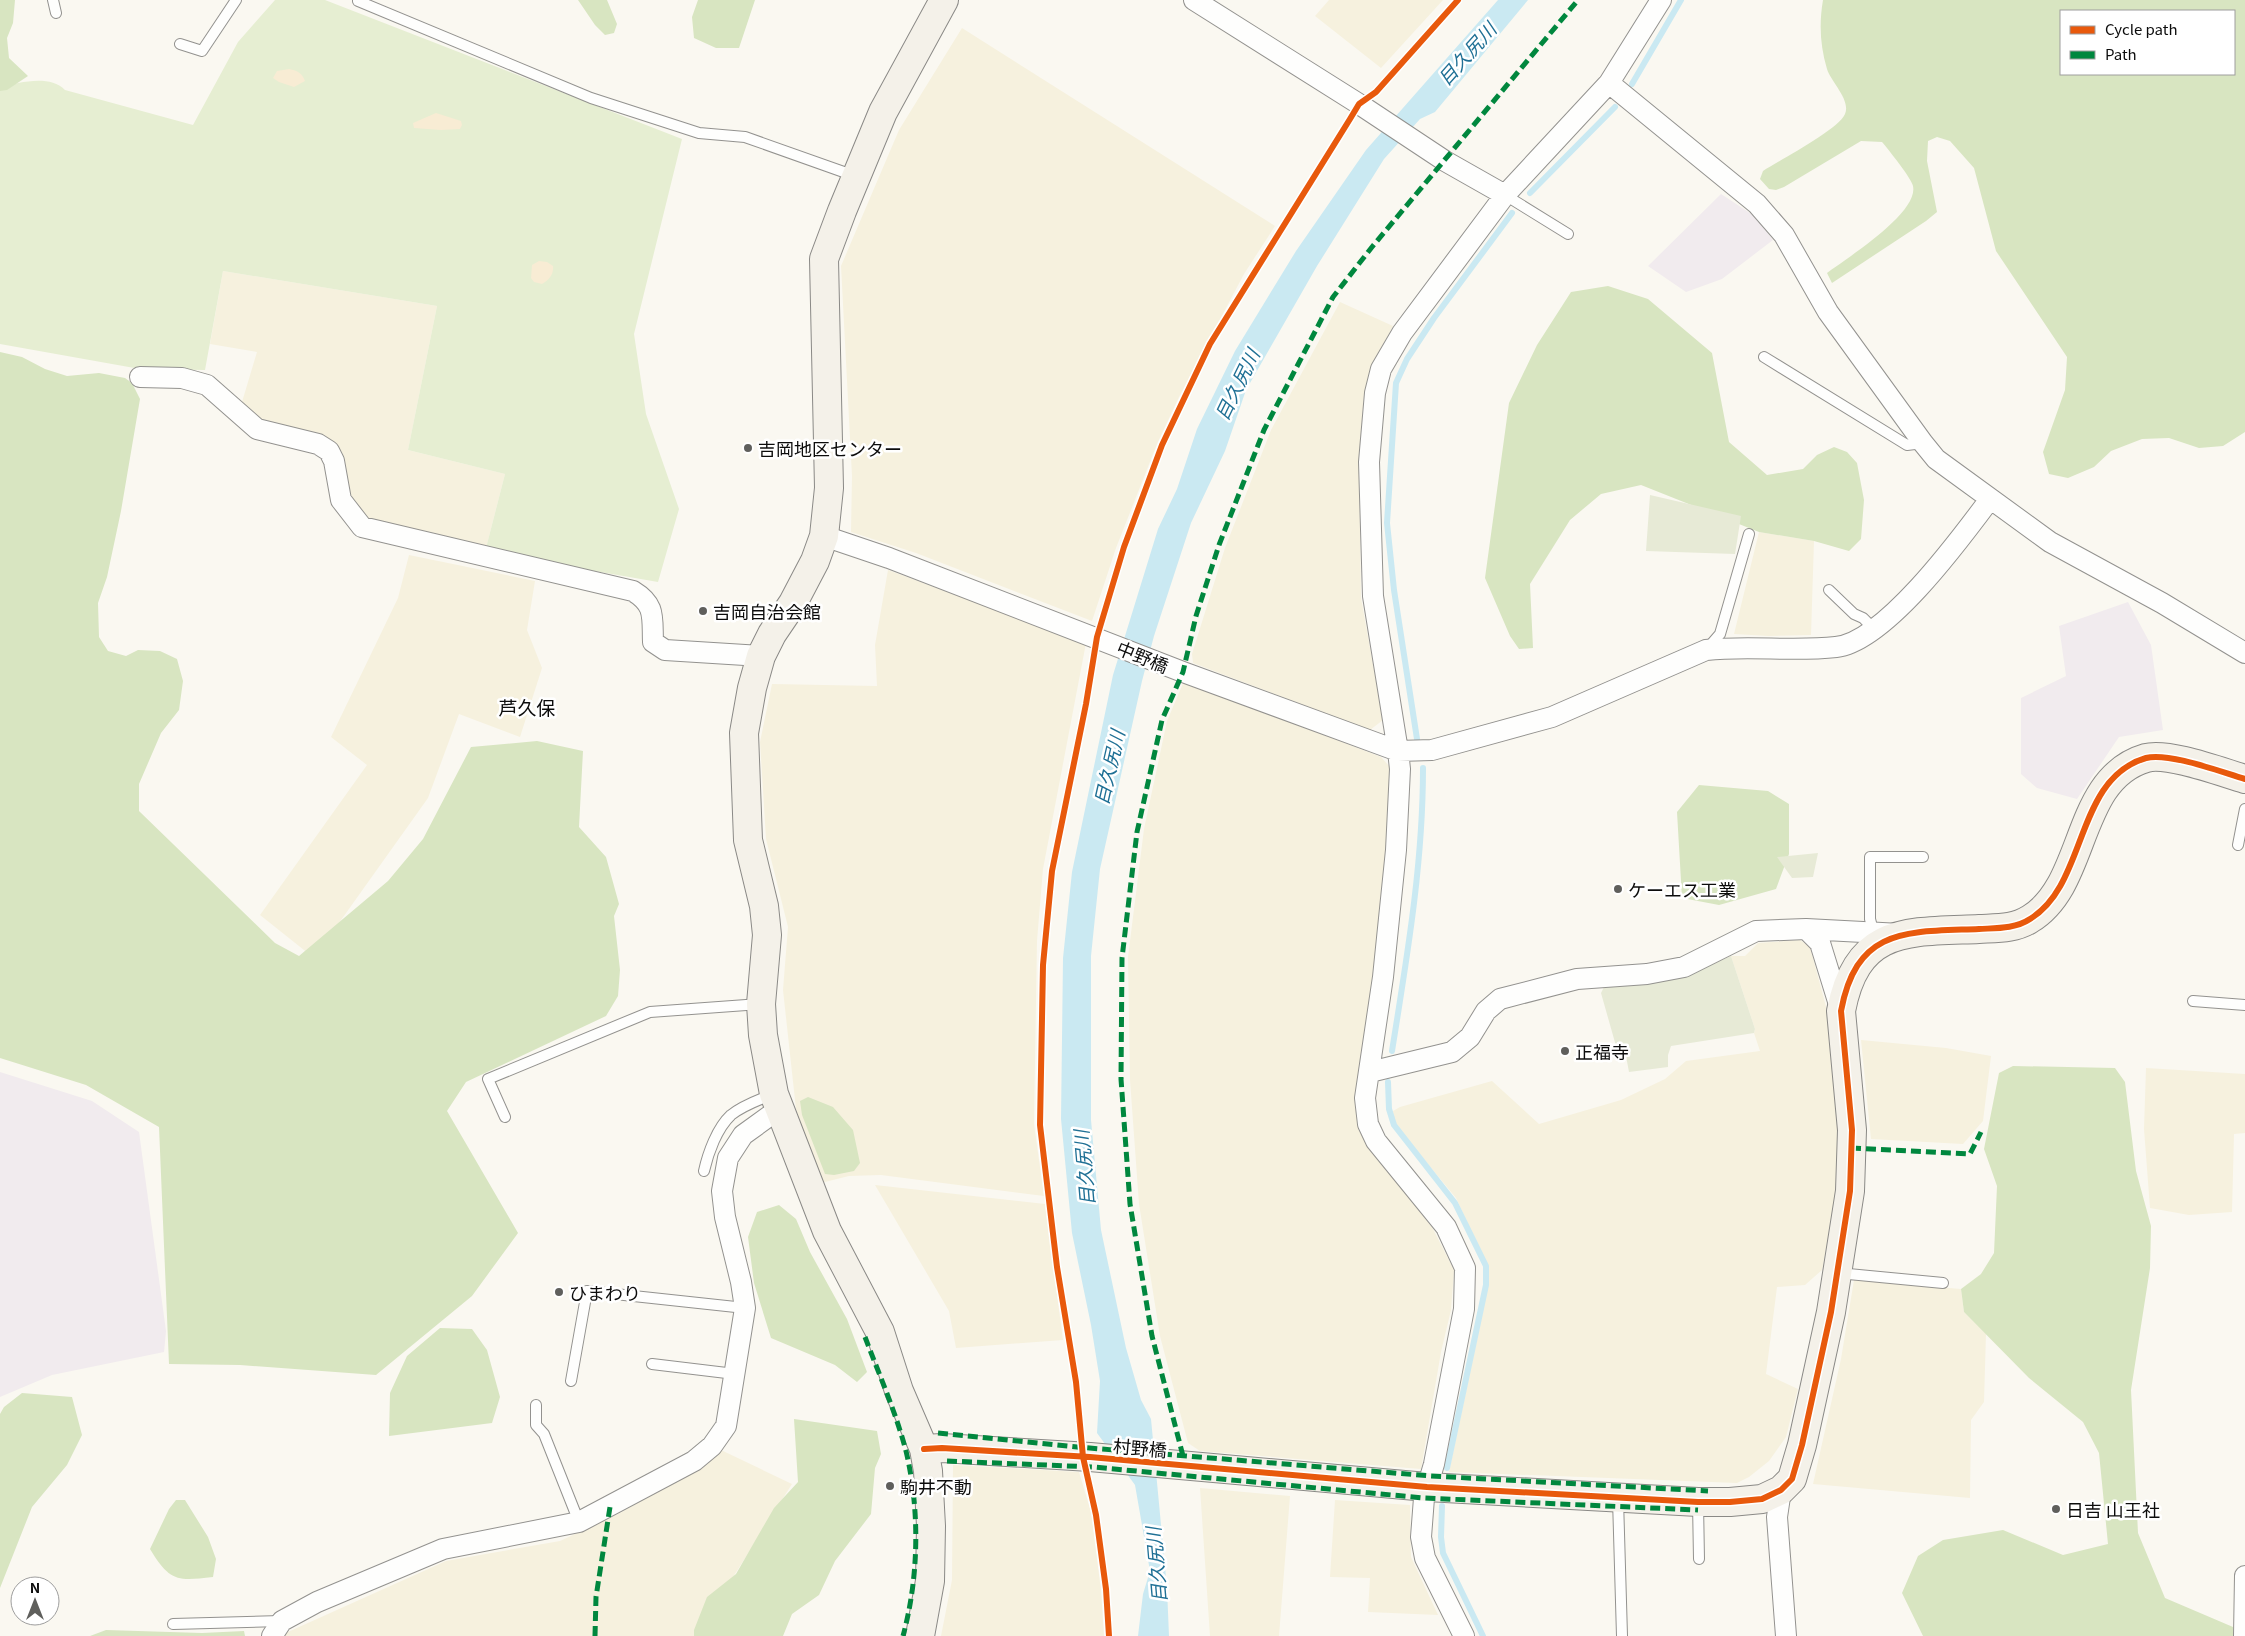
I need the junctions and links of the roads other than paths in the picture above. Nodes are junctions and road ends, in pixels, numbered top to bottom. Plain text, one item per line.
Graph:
1 (53, 0) edge
2 (236, 0) edge
3 (944, 0) edge
4 (1194, 0) edge
5 (1661, 0) edge
6 (358, 1) edge
7 (56, 13) dead end
8 (180, 44) dead end
9 (1609, 83) junction
10 (856, 177) junction
11 (1505, 195) junction
12 (1568, 234) dead end
13 (1764, 357) dead end
14 (140, 377) dead end
15 (1923, 443) junction
16 (1990, 499) junction
17 (1749, 534) dead end
18 (824, 536) junction
19 (1829, 590) dead end
20 (1874, 629) junction
21 (1706, 650) junction
22 (2245, 654) edge
23 (762, 656) junction
24 (1398, 751) junction
25 (2245, 779) edge
26 (2245, 809) edge
27 (2238, 845) dead end
28 (1923, 857) dead end
29 (1806, 929) junction
30 (1884, 937) junction
31 (2194, 1002) dead end
32 (762, 1004) junction
33 (2245, 1005) edge
34 (1842, 1011) junction
35 (1370, 1072) junction
36 (776, 1102) junction
37 (506, 1117) dead end
38 (704, 1171) dead end
39 (1838, 1273) junction
40 (1943, 1284) dead end
41 (745, 1308) junction
42 (652, 1364) dead end
43 (735, 1374) junction
44 (571, 1381) dead end
45 (536, 1405) dead end
46 (924, 1449) junction
47 (1427, 1487) junction
48 (1781, 1490) junction
49 (1618, 1498) junction
50 (1698, 1502) junction
51 (578, 1522) junction
52 (1699, 1558) dead end
53 (2245, 1576) edge
54 (173, 1624) dead end
55 (277, 1629) edge
56 (920, 1636) edge
57 (1464, 1636) edge
58 (1622, 1636) edge
59 (1786, 1636) edge
60 (2244, 1636) edge

1 - 7 lane
2 - 8 lane
3 - 10 street
4 - 11 street
5 - 9 street
6 - 10 lane
9 - 11 street
9 - 15 street
10 - 18 street
11 - 12 lane
11 - 24 street
13 - 15 lane
14 - 23 street
15 - 16 street
16 - 20 street
16 - 22 street
17 - 21 lane
18 - 23 street
18 - 24 street, 中野橋
19 - 20 lane
20 - 21 street
21 - 24 street
23 - 32 street
24 - 35 street
25 - 30 street
26 - 27 lane
28 - 30 lane
29 - 30 street
29 - 34 street
29 - 35 street
30 - 34 street
31 - 33 lane
32 - 36 street
32 - 37 lane
34 - 39 street
35 - 47 street
36 - 38 lane
36 - 41 street
36 - 46 street
39 - 40 lane
39 - 48 street
41 - 43 street
41 - 44 lane
42 - 43 lane
43 - 51 street
45 - 51 lane
46 - 47 street, 村野橋
46 - 56 street
47 - 49 street, 村野橋
47 - 57 street
48 - 50 street, 村野橋
48 - 59 street
49 - 50 street, 村野橋
49 - 58 lane
50 - 52 lane
51 - 55 street
53 - 60 street
54 - 55 lane

